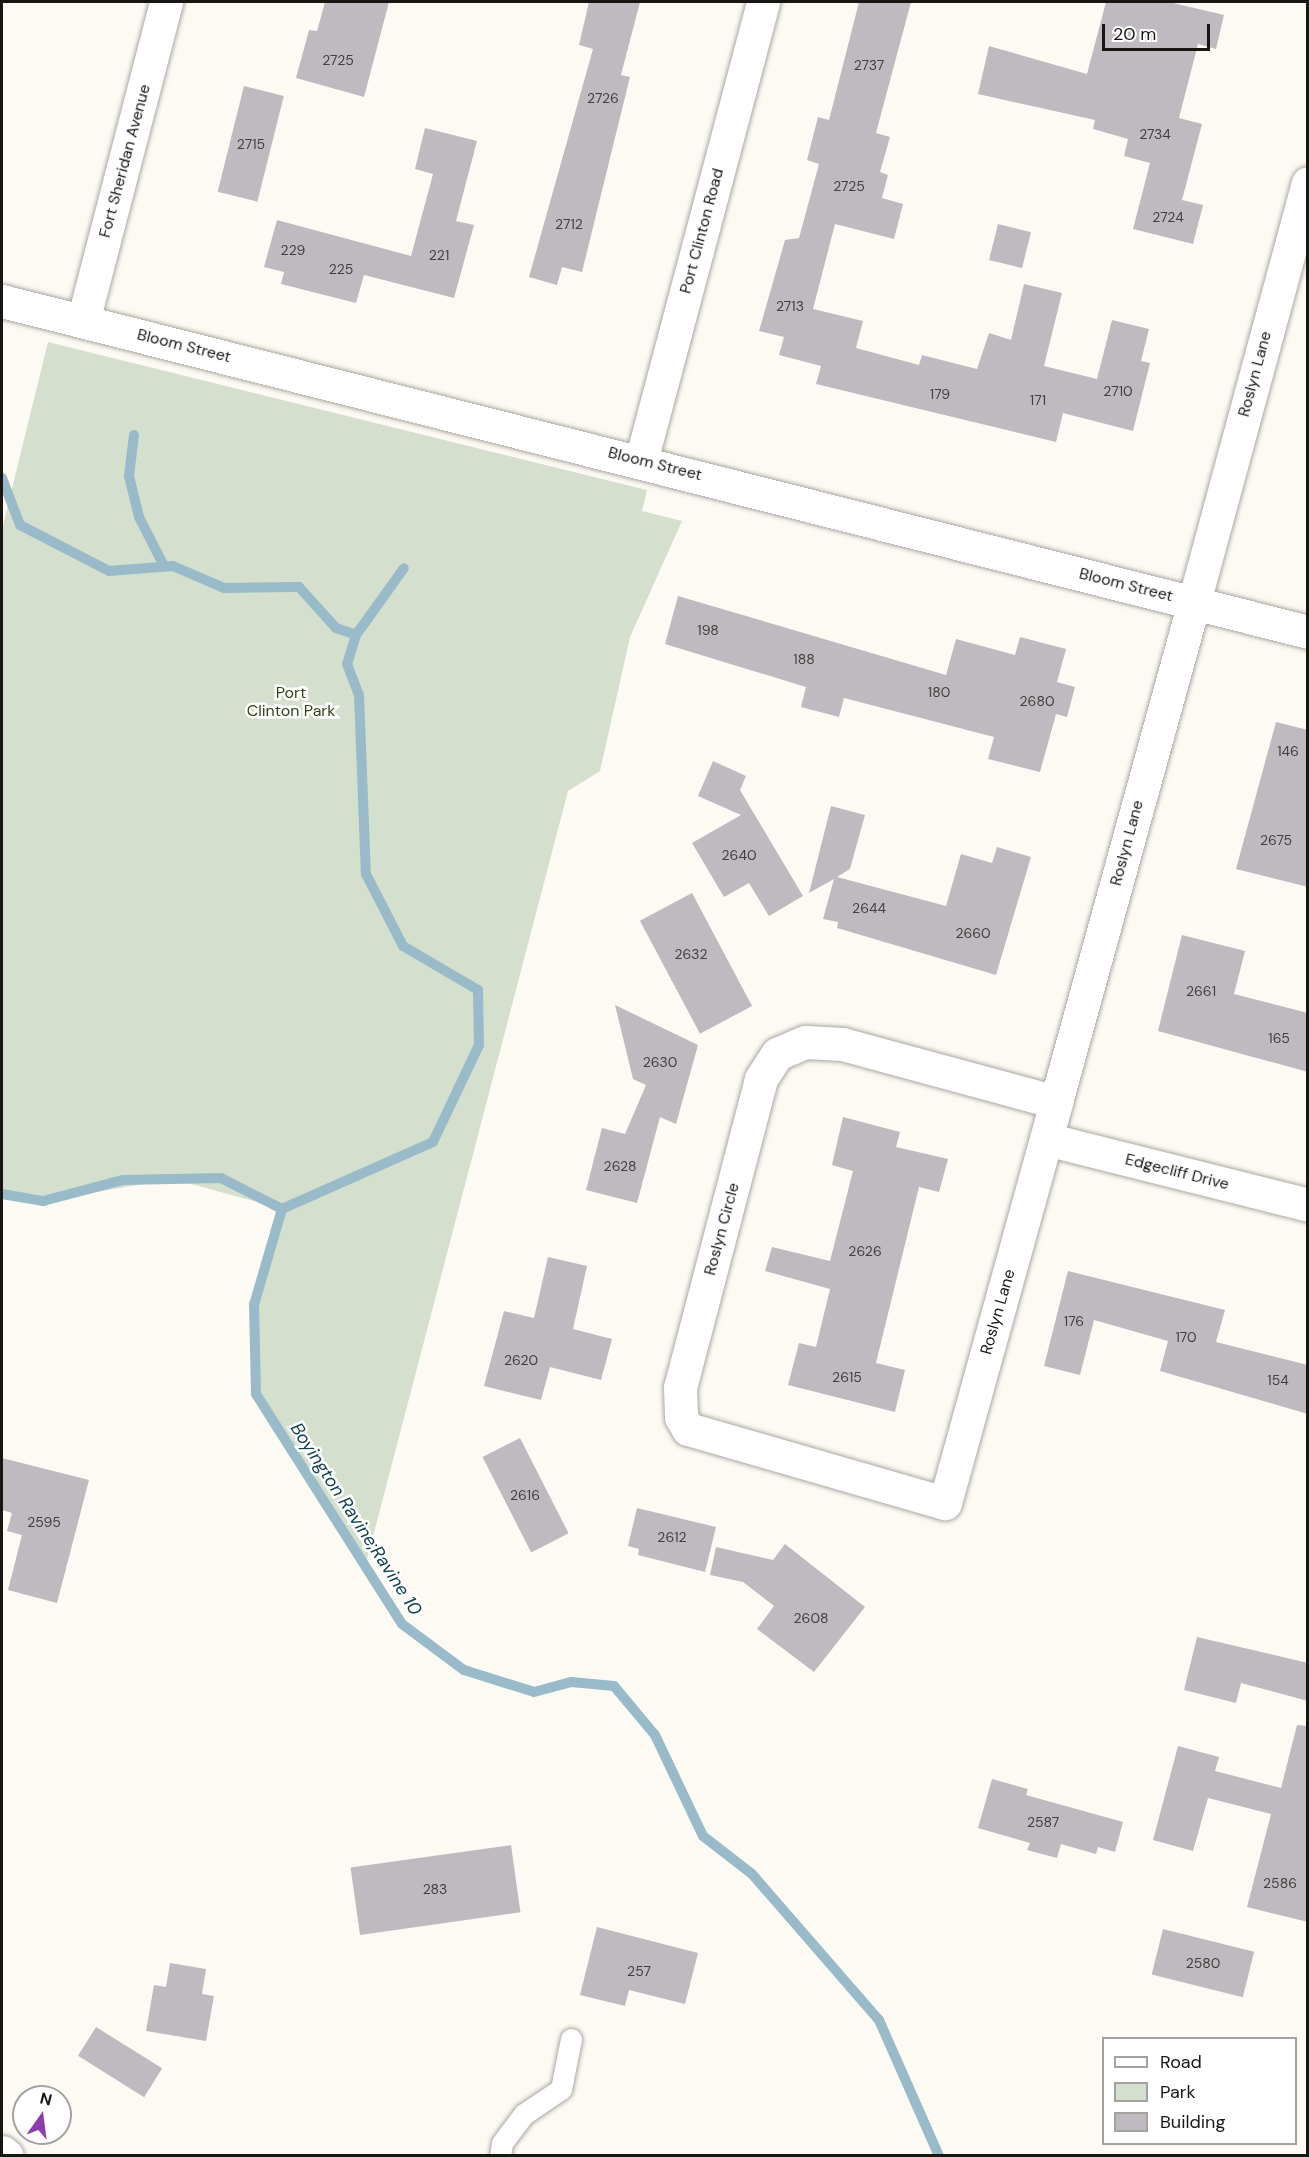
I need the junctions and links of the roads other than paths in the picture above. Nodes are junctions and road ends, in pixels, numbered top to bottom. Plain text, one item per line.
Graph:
1 (166, 2) edge
2 (763, 2) edge
3 (1308, 183) edge
4 (2, 301) edge
5 (83, 321) junction
6 (641, 461) junction
7 (1194, 602) junction
8 (1308, 632) edge
9 (1056, 1102) junction
10 (1046, 1139) junction
11 (1308, 1205) edge
12 (945, 1503) joint
13 (571, 2039) dead end
14 (2, 2152) edge
15 (7, 2156) edge
16 (500, 2156) edge

1 - 5 street, Fort Sheridan Avenue
2 - 6 street, Port Clinton Road
3 - 7 street, Roslyn Lane
4 - 5 street, Bloom Street
5 - 6 street, Bloom Street
6 - 7 street, Bloom Street
7 - 8 street, Bloom Street
7 - 9 street, Roslyn Lane
9 - 10 street, Roslyn Lane
9 - 12 street, Roslyn Circle
10 - 11 street, Edgecliff Drive
10 - 12 street, Roslyn Lane
13 - 16 lane
14 - 15 street

